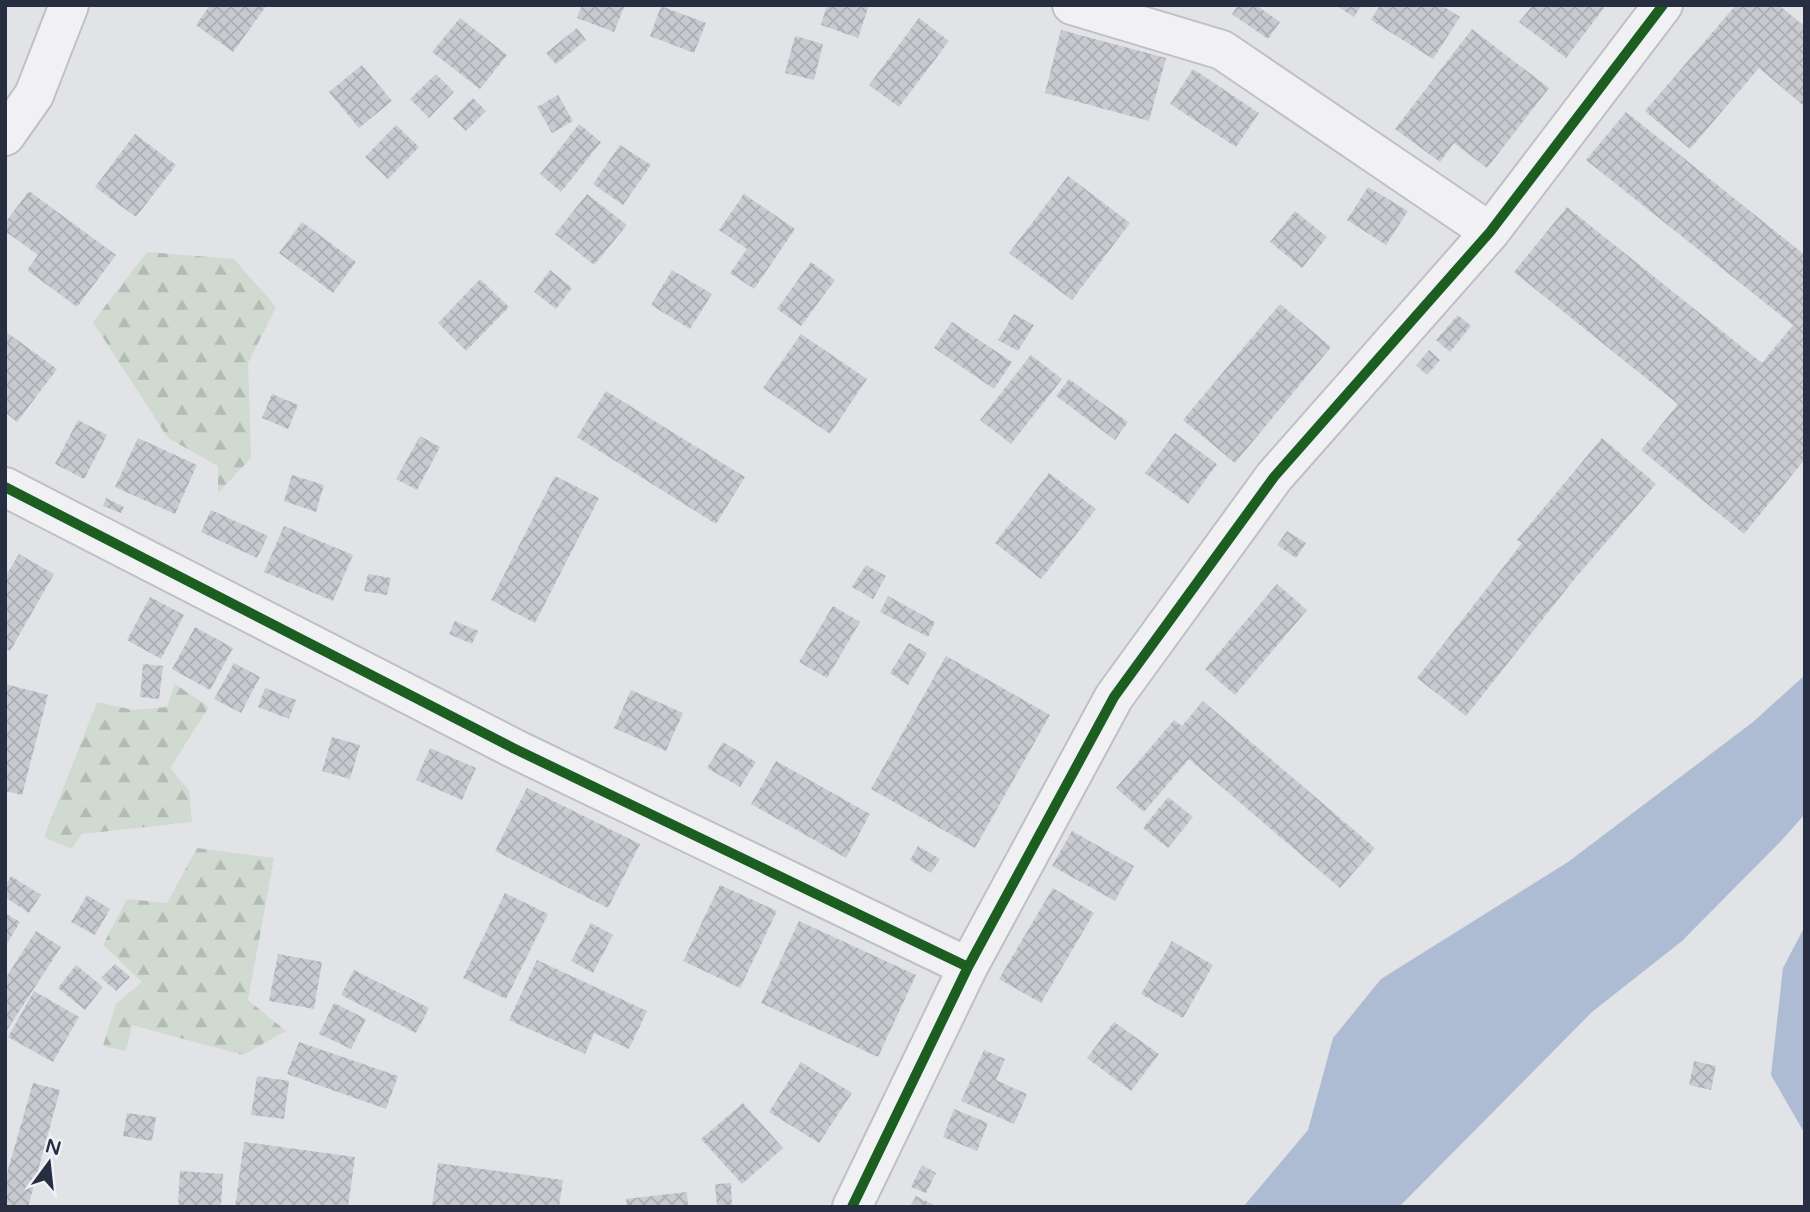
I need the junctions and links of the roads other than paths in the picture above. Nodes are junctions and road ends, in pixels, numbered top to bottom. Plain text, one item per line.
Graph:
1 (69, 5) edge
2 (1072, 5) edge
3 (1662, 5) edge
4 (5, 136) edge
5 (1490, 232) junction
6 (5, 487) edge
7 (968, 967) junction
8 (852, 1207) edge

1 - 4 street
2 - 5 street
3 - 5 street
5 - 7 street
6 - 7 street
7 - 8 street

